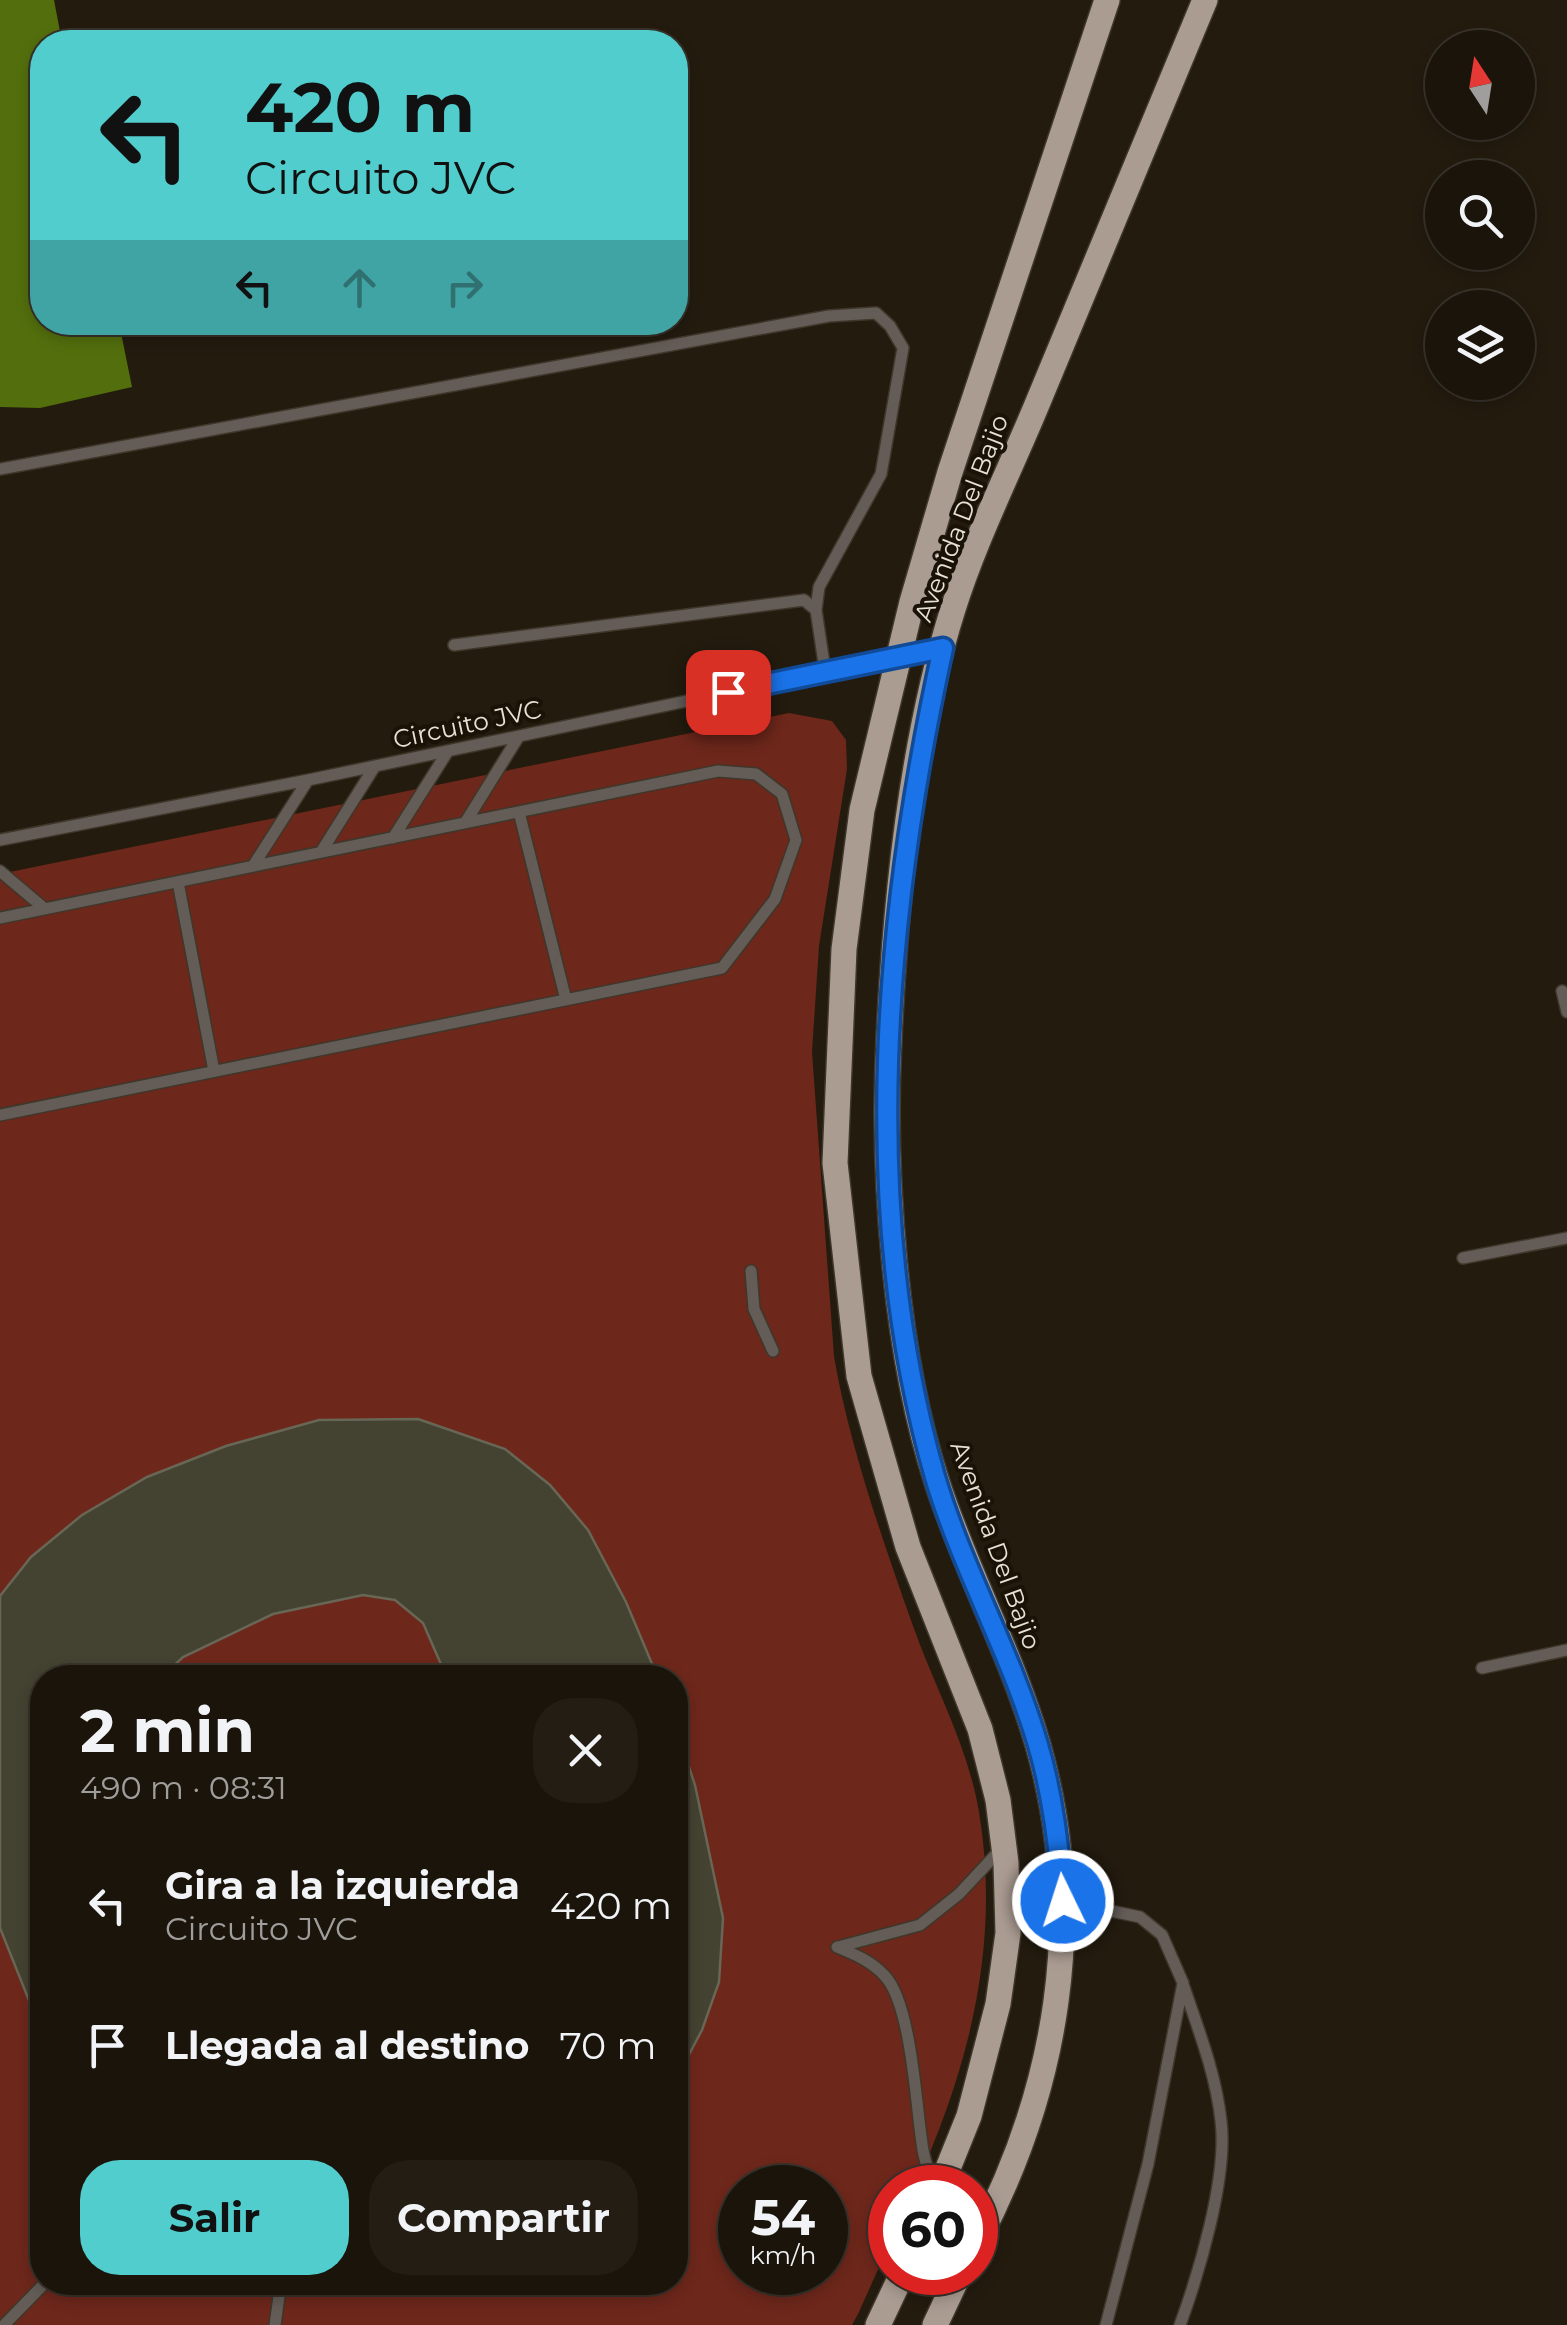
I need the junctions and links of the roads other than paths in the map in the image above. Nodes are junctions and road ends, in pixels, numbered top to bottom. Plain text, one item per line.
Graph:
1 (1107, 0) edge
2 (1205, 0) edge
3 (0, 469) edge
4 (816, 610) junction
5 (454, 644) dead end
6 (943, 648) junction
7 (900, 656) junction
8 (826, 670) junction
9 (520, 736) junction
10 (448, 751) junction
11 (375, 766) junction
12 (308, 780) junction
13 (519, 812) junction
14 (465, 823) junction
15 (393, 838) junction
16 (0, 840) edge
17 (321, 852) junction
18 (254, 866) junction
19 (0, 871) edge
20 (178, 882) junction
21 (45, 909) junction
22 (0, 918) edge
23 (1562, 992) dead end
24 (566, 1000) junction
25 (1567, 1012) edge
26 (214, 1072) junction
27 (0, 1115) edge
28 (1567, 1238) edge
29 (1463, 1258) dead end
30 (751, 1271) dead end
31 (773, 1351) dead end
32 (1567, 1650) edge
33 (1482, 1668) dead end
34 (1004, 1846) junction
35 (1063, 1901) junction
36 (1183, 1983) junction
37 (928, 2165) edge
38 (947, 2165) edge
39 (998, 2202) edge
40 (33, 2295) edge
41 (278, 2295) edge
42 (892, 2295) edge
43 (949, 2295) edge
44 (4, 2325) edge
45 (275, 2325) edge
46 (878, 2325) edge
47 (935, 2325) edge
48 (1106, 2325) edge
49 (1180, 2325) edge

1 - 7 main road, Avenida Del Bajio
2 - 6 main road, Avenida Del Bajio
3 - 4 lane
4 - 5 lane
4 - 8 lane
6 - 7 lane, Circuito JVC
6 - 35 main road, Avenida Del Bajio
7 - 8 lane, Circuito JVC
7 - 34 main road, Avenida Del Bajio
8 - 9 lane, Circuito JVC
9 - 10 lane, Circuito JVC
9 - 14 lane
10 - 11 lane, Circuito JVC
10 - 15 lane
11 - 12 lane, Circuito JVC
11 - 17 lane
12 - 16 lane, Circuito JVC
12 - 18 lane
13 - 14 lane
13 - 24 lane
13 - 24 lane
14 - 15 lane
15 - 17 lane
17 - 18 lane
18 - 20 lane
19 - 21 lane
20 - 21 lane
20 - 26 lane
21 - 22 lane
23 - 25 lane
24 - 26 lane
26 - 27 lane
28 - 29 lane
30 - 31 lane
32 - 33 lane
34 - 37 lane
34 - 38 main road, Avenida Del Bajio
35 - 36 lane
35 - 39 main road, Avenida Del Bajio
36 - 48 lane
36 - 49 lane
40 - 44 lane
41 - 45 lane
42 - 46 main road
43 - 47 main road

